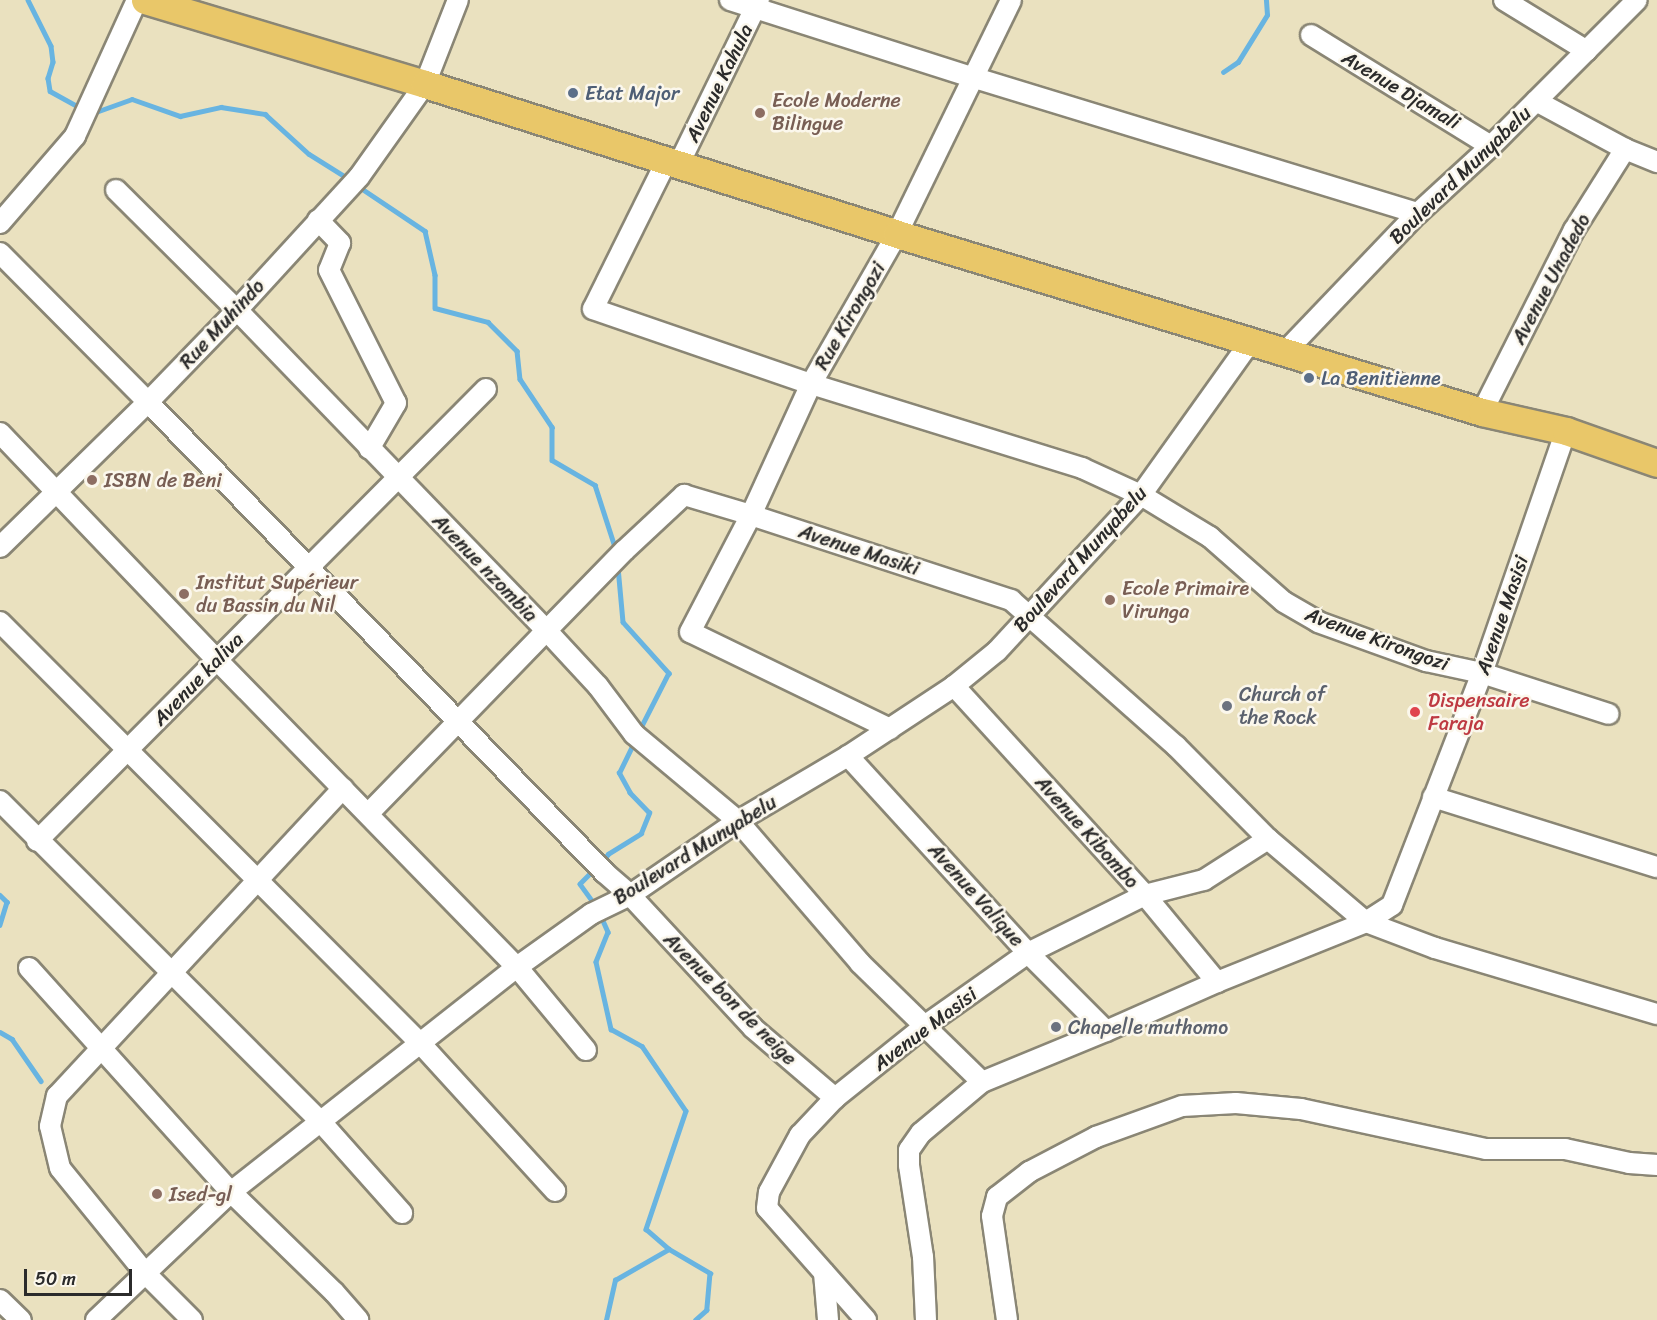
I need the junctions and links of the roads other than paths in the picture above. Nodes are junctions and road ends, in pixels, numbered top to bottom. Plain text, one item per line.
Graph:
1 (137, 0) edge
2 (145, 0) edge
3 (458, 0) edge
4 (730, 0) edge
5 (1011, 0) edge
6 (1504, 0) edge
7 (1637, 0) edge
8 (757, 4) edge
9 (1311, 35) dead end
10 (1587, 51) junction
11 (972, 77) junction
12 (425, 84) junction
13 (1536, 101) junction
14 (1491, 146) junction
15 (1625, 149) junction
16 (1657, 162) edge
17 (672, 164) junction
18 (116, 190) dead end
19 (1418, 213) junction
20 (318, 220) junction
21 (0, 223) edge
22 (897, 234) junction
23 (0, 253) edge
24 (237, 310) junction
25 (1251, 341) junction
26 (1285, 352) junction
27 (811, 384) junction
28 (486, 389) dead end
29 (148, 402) junction
30 (1482, 412) junction
31 (1566, 431) junction
32 (0, 433) edge
33 (369, 449) junction
34 (1657, 462) edge
35 (397, 478) junction
36 (57, 490) junction
37 (1142, 495) junction
38 (751, 514) junction
39 (0, 547) edge
40 (306, 567) junction
41 (1030, 614) junction
42 (0, 622) edge
43 (546, 631) junction
44 (217, 660) junction
45 (1482, 672) junction
46 (954, 686) junction
47 (1609, 714) dead end
48 (458, 724) junction
49 (890, 729) junction
50 (127, 752) junction
51 (848, 756) junction
52 (343, 788) junction
53 (1433, 797) junction
54 (0, 801) edge
55 (368, 814) junction
56 (738, 821) junction
57 (1268, 839) junction
58 (37, 841) junction
59 (1657, 867) edge
60 (257, 879) junction
61 (630, 895) junction
62 (1145, 895) junction
63 (1366, 922) junction
64 (1028, 953) junction
65 (28, 968) dead end
66 (517, 968) junction
67 (172, 973) junction
68 (1216, 982) junction
69 (1657, 1014) edge
70 (926, 1025) junction
71 (1106, 1031) junction
72 (421, 1044) junction
73 (586, 1050) dead end
74 (102, 1051) junction
75 (982, 1082) junction
76 (835, 1098) junction
77 (321, 1122) junction
78 (1657, 1164) edge
79 (555, 1191) dead end
80 (231, 1192) junction
81 (402, 1213) dead end
82 (824, 1273) junction
83 (146, 1274) junction
84 (0, 1300) edge
85 (21, 1320) edge
86 (96, 1320) edge
87 (192, 1320) edge
88 (358, 1320) edge
89 (828, 1320) edge
90 (866, 1320) edge
91 (926, 1320) edge
92 (1007, 1320) edge

1 - 21 street
2 - 12 highway
3 - 12 street, Rue Muhindo
4 - 8 street
5 - 11 street, Rue Kirongozi
6 - 10 street
7 - 10 street, Boulevard Munyabelu
8 - 11 street
8 - 17 street, Avenue Kahula
9 - 14 street, Avenue Djamali
10 - 13 street, Boulevard Munyabelu
11 - 19 street
11 - 22 street, Rue Kirongozi
12 - 17 highway
12 - 20 street, Rue Muhindo
13 - 14 street, Boulevard Munyabelu
13 - 15 street
14 - 19 street, Boulevard Munyabelu
15 - 16 street
15 - 30 street, Avenue Unadedo
17 - 22 highway
17 - 27 street, Avenue Kahula
18 - 24 street, Avenue nzombia
19 - 26 street, Boulevard Munyabelu
20 - 24 street, Rue Muhindo
20 - 33 street
22 - 25 highway
22 - 27 street, Rue Kirongozi
23 - 29 street, Avenue bon de neige
24 - 29 street, Rue Muhindo
24 - 33 street, Avenue nzombia
25 - 26 highway
25 - 37 street, Boulevard Munyabelu
26 - 30 highway
27 - 37 street, Avenue Kirongozi
27 - 38 street, Rue Kirongozi
28 - 35 street, Avenue kaliva
29 - 36 street, Rue Muhindo
29 - 40 street, Avenue bon de neige
30 - 31 highway
31 - 34 highway
31 - 45 street, Avenue Masisi
32 - 36 street
33 - 35 street, Avenue nzombia
35 - 40 street, Avenue kaliva
35 - 43 street, Avenue nzombia
36 - 39 street, Rue Muhindo
36 - 44 street
37 - 41 street, Boulevard Munyabelu
37 - 45 street, Avenue Kirongozi
38 - 41 street, Avenue Masiki
38 - 43 street, Avenue Masiki
38 - 49 street, Rue Kirongozi
40 - 44 street, Avenue kaliva
40 - 48 street, Avenue bon de neige
41 - 46 street, Boulevard Munyabelu
41 - 57 street, Avenue Masiki
42 - 50 street
43 - 48 street
43 - 56 street, Avenue nzombia
44 - 50 street, Avenue kaliva
44 - 52 street
45 - 47 street, Avenue Kirongozi
45 - 53 street, Avenue Masisi
46 - 49 street, Boulevard Munyabelu
46 - 62 street, Avenue Kibombo
48 - 55 street
48 - 61 street, Avenue bon de neige
49 - 51 street, Boulevard Munyabelu
50 - 58 street, Avenue kaliva
50 - 60 street
51 - 56 street, Boulevard Munyabelu
51 - 64 street, Avenue Valique
52 - 55 street
52 - 60 street
53 - 59 street
53 - 63 street, Avenue Masisi
54 - 58 street
55 - 66 street
56 - 61 street, Boulevard Munyabelu
56 - 70 street, Avenue nzombia
57 - 62 street, Avenue Masisi
57 - 63 street, Avenue Masiki
58 - 67 street
60 - 67 street
60 - 72 street
61 - 66 street, Boulevard Munyabelu
61 - 76 street, Avenue bon de neige
62 - 64 street, Avenue Masisi
62 - 68 street, Avenue Kibombo
63 - 68 street, Avenue Masisi
63 - 69 street, Avenue Masiki
64 - 70 street, Avenue Masisi
64 - 71 street, Avenue Valique
65 - 74 street
66 - 72 street, Boulevard Munyabelu
66 - 73 street
67 - 74 street
67 - 77 street
68 - 71 street, Avenue Masisi
70 - 75 street, Avenue nzombia
70 - 76 street, Avenue Masisi
71 - 75 street, Avenue Masisi
72 - 77 street, Boulevard Munyabelu
72 - 79 street
74 - 80 street
74 - 83 street
75 - 91 street, Avenue Masisi
76 - 82 street, Avenue Masisi
77 - 80 street, Boulevard Munyabelu
77 - 81 street
78 - 92 street
80 - 83 street, Boulevard Munyabelu
80 - 88 street
82 - 89 street
82 - 90 street, Avenue Masisi
83 - 86 street, Boulevard Munyabelu
83 - 87 street
84 - 85 street

